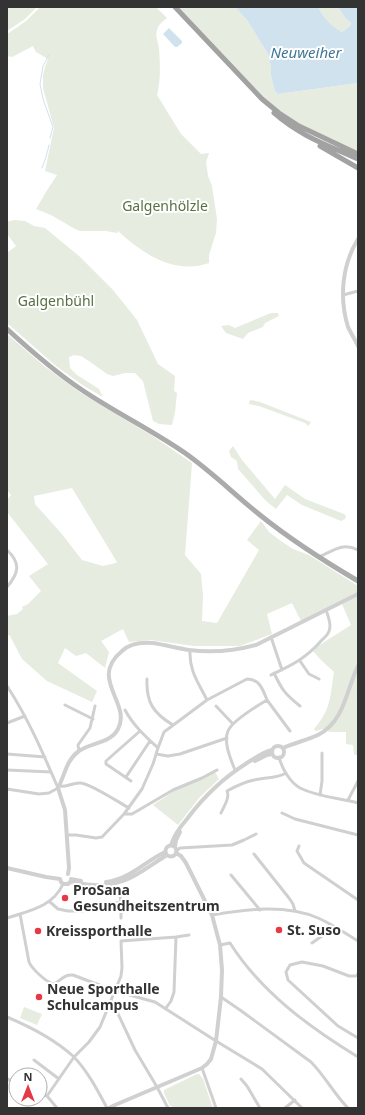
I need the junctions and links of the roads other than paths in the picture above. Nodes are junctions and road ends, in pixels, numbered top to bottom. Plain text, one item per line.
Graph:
1 (175, 7) edge
2 (262, 99) junction
3 (312, 139) junction
4 (358, 154) edge
5 (358, 159) edge
6 (358, 168) edge
7 (358, 239) edge
8 (358, 291) edge
9 (344, 295) junction
10 (7, 329) edge
11 (358, 346) edge
12 (7, 550) edge
13 (358, 550) edge
14 (318, 557) junction
15 (358, 581) edge
16 (8, 585) edge
17 (358, 594) edge
18 (326, 610) junction
19 (271, 637) junction
20 (190, 650) junction
21 (300, 661) junction
22 (358, 666) edge
23 (282, 670) junction
24 (274, 674) junction
25 (270, 675) dead end
26 (147, 679) dead end
27 (319, 679) dead end
28 (7, 686) edge
29 (207, 700) junction
30 (267, 700) junction
31 (65, 705) dead end
32 (95, 706) dead end
33 (216, 706) dead end
34 (300, 706) dead end
35 (125, 710) dead end
36 (24, 716) junction
37 (93, 719) junction
38 (7, 723) edge
39 (173, 724) junction
40 (233, 724) junction
41 (140, 731) junction
42 (290, 731) dead end
43 (227, 738) junction
44 (150, 741) junction
45 (158, 748) junction
46 (283, 748) junction
47 (79, 751) junction
48 (272, 752) junction
49 (322, 753) dead end
50 (7, 754) edge
51 (156, 754) junction
52 (45, 757) junction
53 (279, 758) junction
54 (7, 770) edge
55 (216, 770) dead end
56 (235, 770) junction
57 (51, 772) junction
58 (286, 773) junction
59 (126, 777) junction
60 (131, 781) dead end
61 (358, 781) edge
62 (58, 787) junction
63 (7, 789) edge
64 (320, 795) junction
65 (348, 800) junction
66 (358, 803) edge
67 (129, 808) junction
68 (221, 813) dead end
69 (282, 813) dead end
70 (124, 814) junction
71 (256, 834) dead end
72 (67, 835) junction
73 (358, 835) edge
74 (299, 846) dead end
75 (175, 849) junction
76 (166, 853) junction
77 (254, 854) dead end
78 (7, 868) edge
79 (68, 874) junction
80 (231, 874) dead end
81 (60, 879) junction
82 (71, 880) junction
83 (63, 884) junction
84 (118, 890) dead end
85 (358, 900) edge
86 (50, 902) junction
87 (121, 902) junction
88 (193, 903) dead end
89 (260, 910) junction
90 (295, 911) junction
91 (20, 914) junction
92 (212, 915) junction
93 (7, 918) edge
94 (121, 918) dead end
95 (330, 924) junction
96 (189, 935) dead end
97 (176, 937) junction
98 (358, 941) edge
99 (312, 943) dead end
100 (220, 945) junction
101 (358, 974) edge
102 (115, 992) junction
103 (221, 997) junction
104 (112, 1000) junction
105 (166, 1008) junction
106 (7, 1017) edge
107 (358, 1038) edge
108 (216, 1041) junction
109 (74, 1057) junction
110 (358, 1057) edge
111 (34, 1060) dead end
112 (202, 1068) junction
113 (59, 1079) junction
114 (241, 1079) dead end
115 (157, 1087) junction
116 (48, 1095) edge
117 (48, 1097) edge
118 (295, 1100) junction
119 (58, 1108) edge
120 (108, 1108) edge
121 (168, 1108) edge
122 (216, 1108) edge
123 (260, 1108) edge
124 (285, 1108) edge
125 (302, 1108) edge
126 (348, 1108) edge

1 - 2 highway
2 - 3 highway
2 - 4 highway
3 - 5 highway
3 - 6 highway
7 - 9 street
8 - 9 street
9 - 11 street
10 - 14 main road
12 - 16 street
13 - 14 street
14 - 15 main road
17 - 18 street
18 - 19 street
18 - 21 street
19 - 20 street
19 - 23 street
20 - 29 street
20 - 47 street
21 - 23 street
21 - 27 street
22 - 46 street
23 - 24 street
24 - 25 street
24 - 34 street
26 - 39 street
28 - 36 street
29 - 30 street
29 - 39 street
30 - 40 street
30 - 42 street
31 - 37 street
32 - 37 street
33 - 40 street
35 - 41 street
36 - 38 street
36 - 52 street
37 - 47 street
39 - 45 street
40 - 43 street
41 - 44 street
41 - 59 street
43 - 51 street
43 - 56 street
44 - 45 street
44 - 59 street
45 - 51 street
46 - 48 street
46 - 53 street
47 - 62 street
48 - 53 street
48 - 56 street
48 - 75 street
49 - 64 street
50 - 52 street
51 - 67 street
52 - 57 street
53 - 58 street
54 - 57 street
55 - 70 street
56 - 75 street
57 - 62 street
58 - 64 street
58 - 68 street
59 - 60 street
61 - 65 street
62 - 63 street
62 - 67 street
62 - 72 street
64 - 65 street
65 - 66 street
67 - 70 street
69 - 73 street
70 - 72 street
71 - 75 street
72 - 79 street
74 - 85 street
75 - 76 street
75 - 76 street
75 - 92 street
76 - 82 street
77 - 90 street
78 - 81 street
79 - 81 street
79 - 82 street
80 - 89 street
81 - 83 street
82 - 83 street
83 - 86 street
84 - 87 street
86 - 87 street
86 - 91 street
87 - 88 street
87 - 94 street
89 - 90 street
89 - 92 street
90 - 95 street
91 - 93 street
91 - 102 street
92 - 100 street
95 - 98 street
95 - 99 street
96 - 97 street
97 - 102 street
97 - 105 street
100 - 103 street
100 - 110 street
101 - 107 street
102 - 104 street
102 - 105 street
103 - 108 street
103 - 126 street
104 - 109 street
104 - 115 street
105 - 108 street
106 - 109 street
108 - 112 street
108 - 118 street
109 - 113 street
109 - 120 street
111 - 113 street
112 - 115 street
112 - 122 street
113 - 116 street
114 - 123 street
115 - 120 street
115 - 121 street
117 - 119 street
118 - 124 street
118 - 125 street

